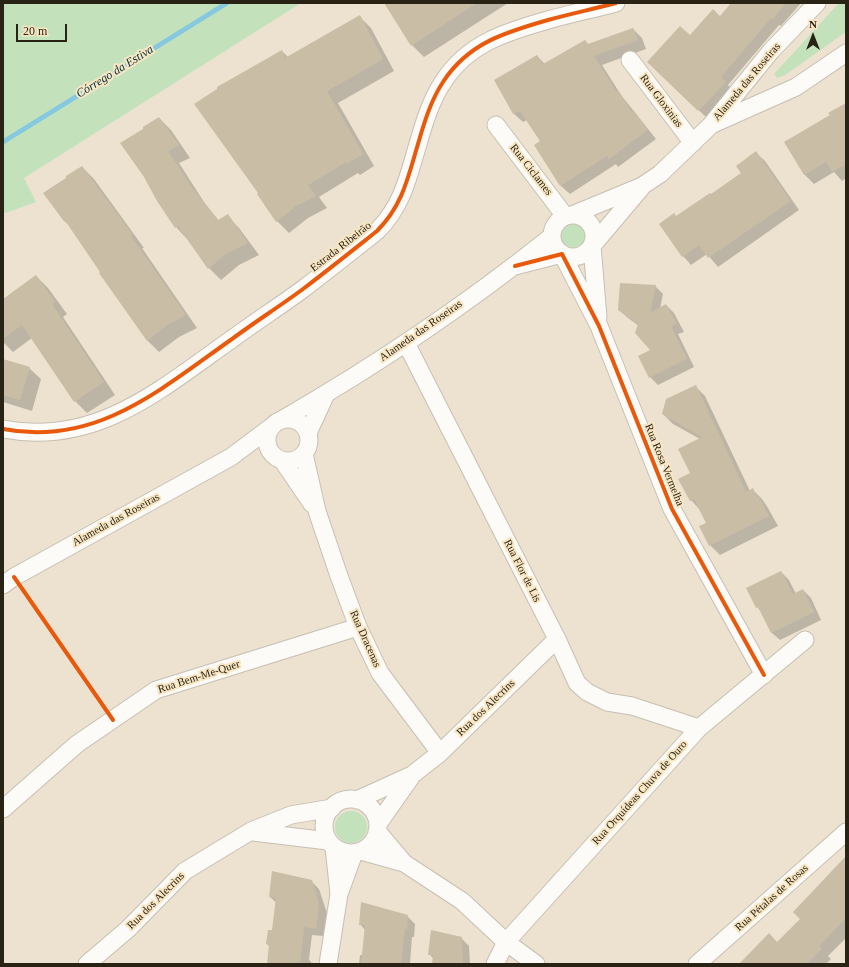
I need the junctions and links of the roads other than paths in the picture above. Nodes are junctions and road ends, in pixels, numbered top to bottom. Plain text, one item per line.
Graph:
1 (616, 3) edge
2 (818, 3) edge
3 (846, 53) edge
4 (630, 60) dead end
5 (496, 125) dead end
6 (710, 126) junction
7 (693, 143) junction
8 (642, 186) junction
9 (569, 215) junction
10 (551, 237) junction
11 (592, 246) junction
12 (562, 254) junction
13 (515, 266) junction
14 (599, 326) junction
15 (406, 343) junction
16 (326, 394) junction
17 (277, 423) junction
18 (3, 429) edge
19 (308, 433) junction
20 (304, 454) junction
21 (275, 455) junction
22 (231, 457) junction
23 (317, 510) junction
24 (3, 585) edge
25 (358, 627) junction
26 (557, 639) junction
27 (805, 640) dead end
28 (764, 675) junction
29 (699, 728) junction
30 (440, 753) junction
31 (412, 775) junction
32 (357, 800) junction
33 (332, 808) junction
34 (3, 809) edge
35 (378, 828) junction
36 (251, 832) junction
37 (846, 832) edge
38 (331, 844) junction
39 (357, 852) junction
40 (404, 864) junction
41 (339, 894) junction
42 (506, 942) junction
43 (87, 964) edge
44 (328, 964) edge
45 (495, 964) edge
46 (536, 964) edge
47 (697, 964) edge

1 - 18 street, Estrada Ribeirão
2 - 6 street, Alameda das Roseiras
3 - 6 street, Alameda das Roseiras
4 - 7 street, Rua Gloxinias
5 - 9 street, Rua Ciclames
6 - 7 street, Alameda das Roseiras
7 - 8 street, Alameda das Roseiras
8 - 9 street, Alameda das Roseiras
8 - 11 street, Alameda das Roseiras
9 - 10 street
9 - 11 street
10 - 12 street
10 - 13 street, Alameda das Roseiras
11 - 12 street
11 - 14 street, Rua Rosa Vermelha
12 - 13 street, Alameda das Roseiras
12 - 14 street, Rua Rosa Vermelha
13 - 15 street, Alameda das Roseiras
14 - 28 street, Rua Rosa Vermelha
15 - 16 street, Alameda das Roseiras
15 - 26 street, Rua Flor de Lis
16 - 17 street, Alameda das Roseiras
16 - 19 street
17 - 19 street
17 - 21 street
17 - 22 street, Alameda das Roseiras
19 - 20 street
20 - 21 street
20 - 23 street, Rua Dracenas
21 - 22 street, Alameda das Roseiras
21 - 23 street, Rua Dracenas
22 - 24 street, Alameda das Roseiras
23 - 25 street, Rua Dracenas
25 - 30 street, Rua Dracenas
25 - 34 street, Rua Bem-Me-Quer
26 - 29 street, Rua Flor de Lis
26 - 30 street, Rua dos Alecrins
27 - 28 street, Rua Orquídeas Chuva de Ouro
28 - 29 street, Rua Orquídeas Chuva de Ouro
29 - 42 street, Rua Orquídeas Chuva de Ouro
30 - 31 street, Rua dos Alecrins
31 - 32 street, Rua dos Alecrins
31 - 35 street, Rua dos Alecrins
32 - 33 street
32 - 35 street
33 - 36 street, Rua dos Alecrins
33 - 38 street
35 - 39 street
35 - 40 street
36 - 38 street
36 - 43 street, Rua dos Alecrins
37 - 47 street, Rua Pétalas de Rosas
38 - 39 street
38 - 41 street
39 - 40 street
39 - 41 street
40 - 42 street
41 - 44 street
42 - 45 street, Rua Orquídeas Chuva de Ouro
42 - 46 street

